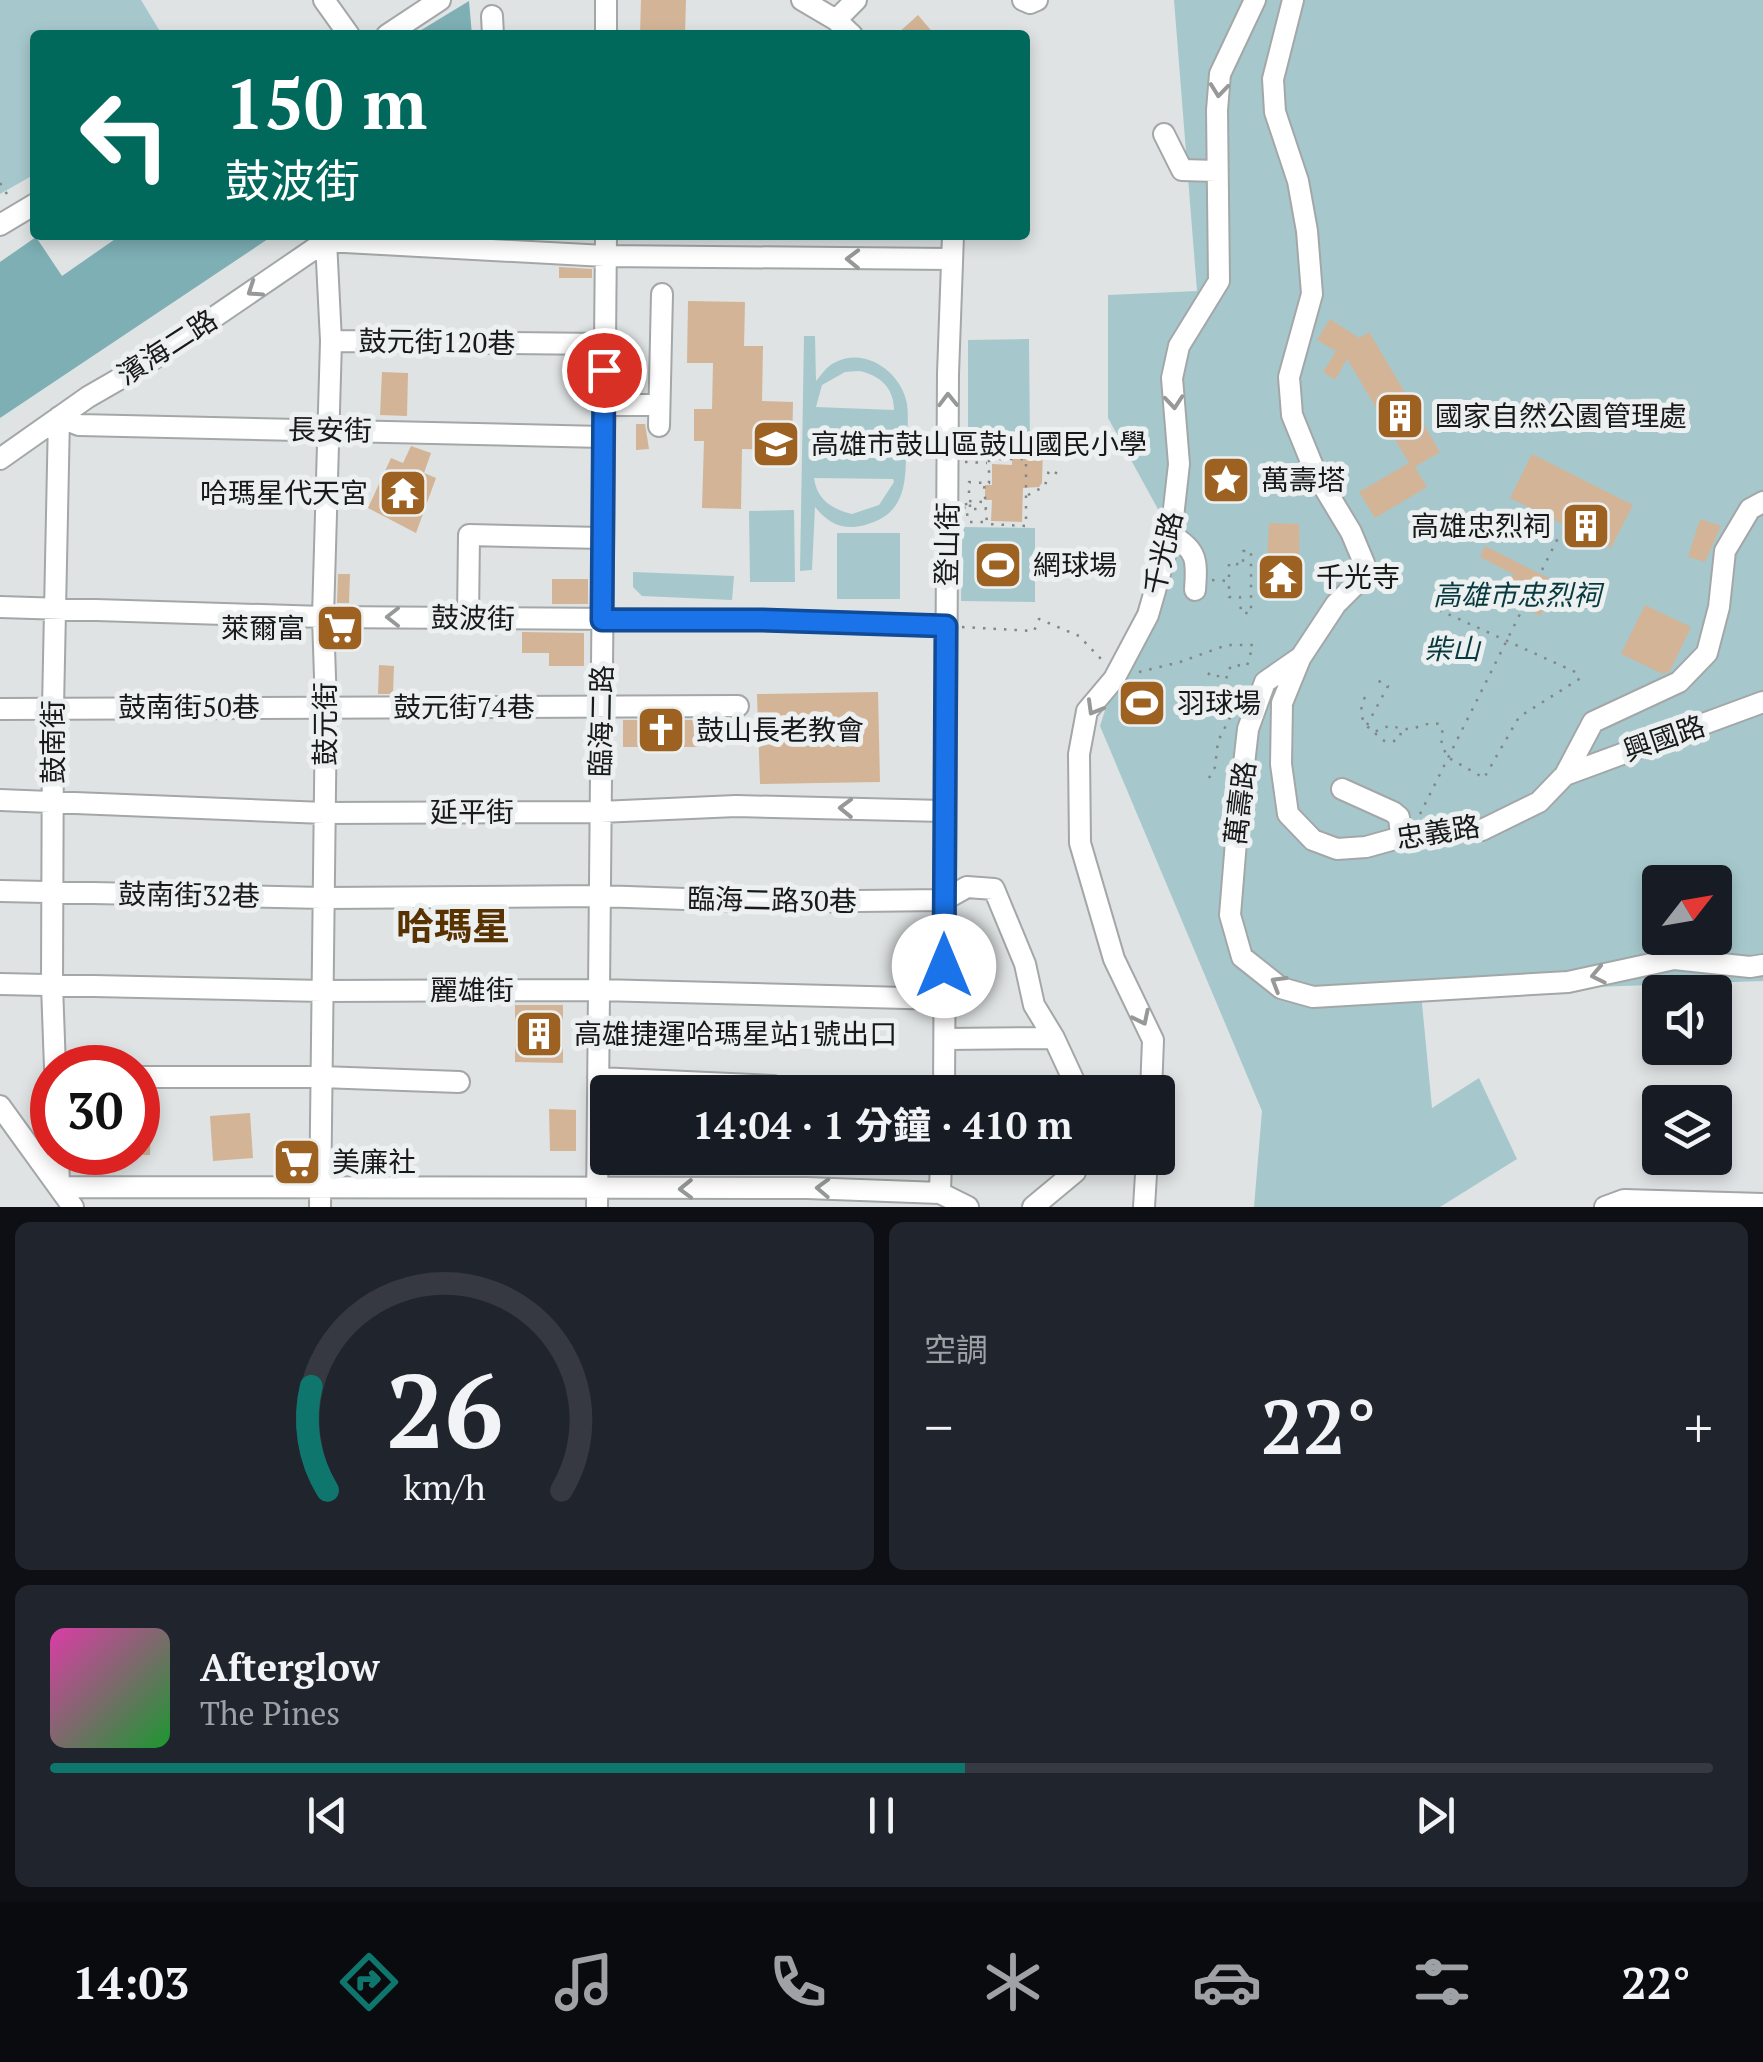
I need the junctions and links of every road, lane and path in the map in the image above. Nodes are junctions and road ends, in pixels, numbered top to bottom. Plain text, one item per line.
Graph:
1 (324, 0) edge
2 (440, 0) edge
3 (606, 0) edge
4 (802, 0) edge
5 (856, 0) edge
6 (1024, 0) edge
7 (1038, 0) edge
8 (1254, 0) edge
9 (1293, 0) edge
10 (844, 28) edge
11 (345, 30) edge
12 (395, 30) edge
13 (606, 30) edge
14 (1164, 134) dead end
15 (1217, 171) junction
16 (0, 183) edge
17 (12, 190) dead end
18 (30, 207) edge
19 (0, 225) edge
20 (327, 240) edge
21 (330, 240) edge
22 (399, 240) edge
23 (952, 240) edge
24 (606, 246) edge
25 (950, 260) junction
26 (662, 294) dead end
27 (331, 341) junction
28 (604, 344) junction
29 (604, 404) junction
30 (59, 417) junction
31 (330, 430) junction
32 (603, 437) junction
33 (0, 459) edge
34 (980, 463) dead end
35 (989, 463) junction
36 (1060, 475) dead end
37 (984, 483) junction
38 (1027, 496) junction
39 (977, 502) junction
40 (983, 502) junction
41 (1763, 502) edge
42 (964, 509) dead end
43 (975, 509) junction
44 (987, 509) junction
45 (978, 522) dead end
46 (987, 522) junction
47 (1560, 534) dead end
48 (1171, 535) junction
49 (602, 538) junction
50 (1228, 581) junction
51 (1195, 584) joint
52 (0, 607) edge
53 (54, 607) junction
54 (1439, 610) dead end
55 (323, 617) junction
56 (468, 618) junction
57 (602, 620) junction
58 (946, 626) junction
59 (1508, 641) junction
60 (1301, 657) junction
61 (1208, 673) dead end
62 (1226, 674) junction
63 (1114, 679) junction
64 (1377, 680) dead end
65 (1365, 698) dead end
66 (1763, 702) edge
67 (738, 706) dead end
68 (326, 707) junction
69 (601, 707) junction
70 (52, 708) junction
71 (0, 709) edge
72 (1366, 726) junction
73 (1402, 730) junction
74 (1374, 732) junction
75 (1448, 758) junction
76 (1566, 775) junction
77 (1210, 778) dead end
78 (1342, 789) dead end
79 (0, 800) edge
80 (54, 800) junction
81 (1420, 810) dead end
82 (944, 811) junction
83 (325, 812) junction
84 (600, 812) junction
85 (1402, 835) junction
86 (0, 891) edge
87 (54, 892) junction
88 (599, 896) junction
89 (324, 898) junction
90 (944, 900) junction
91 (1763, 964) edge
92 (0, 984) edge
93 (52, 985) junction
94 (323, 990) junction
95 (598, 990) junction
96 (944, 999) junction
97 (1054, 1038) junction
98 (946, 1039) junction
99 (54, 1045) edge
100 (598, 1075) edge
101 (945, 1075) edge
102 (1071, 1075) edge
103 (1152, 1075) edge
104 (160, 1076) edge
105 (320, 1077) junction
106 (459, 1082) dead end
107 (0, 1106) edge
108 (59, 1175) edge
109 (941, 1175) edge
110 (1071, 1175) edge
111 (1147, 1175) edge
112 (320, 1185) junction
113 (59, 1186) junction
114 (940, 1193) junction
115 (777, 1197) edge
116 (597, 1198) edge
117 (1763, 1204) edge
118 (73, 1207) edge
119 (320, 1207) edge
120 (968, 1207) edge
121 (1033, 1207) edge
122 (1144, 1207) edge
123 (1605, 1207) edge

1 - 11 street
2 - 12 street
3 - 13 street
4 - 10 street
5 - 10 street
6 - 7 street
8 -> 15 street, 千光路
9 - 60 street, 萬壽路
14 - 15 street
15 -> 48 street, 千光路
16 - 17 path
18 - 19 street
20 -> 30 street, 濱海二路
21 - 27 street, 鼓元街
22 - 24 street
23 - 25 street, 登山街
25 -> 24 street
24 - 28 street, 臨海二路
58 -> 25 street, 登山街
26 - 29 street
27 - 28 street, 鼓元街120巷
27 - 31 street, 鼓元街
28 - 29 street, 臨海二路
29 - 32 street, 臨海二路
30 - 31 street, 長安街
30 - 33 street, 濱海二路
30 - 53 street, 鼓南街
31 - 32 street, 長安街
31 - 55 street, 鼓元街
32 - 49 street, 臨海二路
34 - 35 path
35 - 37 path
35 - 38 path
36 - 38 path
37 - 39 path
37 - 40 path
38 - 46 path
39 - 40 path
39 - 43 path
40 - 44 path
41 - 76 street, 忠義路
42 - 43 path, bridge
43 - 44 path
44 - 46 path
45 - 46 path
47 - 59 path
48 - 51 street
48 - 63 street, 千光路
49 - 56 street
49 - 57 street, 臨海二路
50 - 50 path
50 - 51 path
52 - 53 street, 鼓波街
53 - 55 street, 鼓波街
53 - 70 street, 鼓南街
54 - 59 path
56 -> 55 street, 鼓波街
55 - 68 street, 鼓元街
56 - 57 street, 鼓波街
57 - 58 street, 鼓波街
57 - 69 street, 臨海二路
58 - 63 path
58 - 82 street, 登山街
59 - 75 path
59 - 75 path
60 - 85 street, 忠義路
91 -> 60 street, 萬壽路
61 - 62 path
62 - 63 path
62 - 77 path
63 -> 103 street, 千光路
64 - 72 path
65 - 72 path
66 - 76 street, 興國路
67 - 69 street, 鼓元街74巷
68 - 69 street, 鼓元街74巷
68 - 70 street, 鼓南街50巷
68 - 83 street, 鼓元街
69 - 84 street, 臨海二路
70 - 71 street, 鼓南街50巷
70 - 80 street, 鼓南街
72 - 74 path
73 - 74 path
73 - 74 path
73 - 75 path
75 - 81 path
76 - 85 street, 忠義路
78 - 85 street
79 - 80 street, 延平街
80 - 83 street, 延平街
80 - 87 street, 鼓南街
82 -> 84 street, 延平街
82 - 90 street, 登山街
83 - 84 street, 延平街
83 - 89 street, 鼓元街
84 - 88 street, 臨海二路
86 - 87 street, 鼓南街32巷
87 - 89 street, 鼓南街32巷
87 - 93 street, 鼓南街
88 - 89 street, 鼓南街32巷
88 - 90 street, 臨海二路30巷
88 - 95 street, 臨海二路
89 - 94 street, 鼓元街
90 - 96 street, 登山街
90 - 97 street, 臨海二路30巷
92 - 93 street, 麗雄街
93 - 94 street, 麗雄街
93 - 99 street, 鼓南街
94 - 95 street, 麗雄街
94 - 105 street, 鼓元街
95 - 96 street, 麗雄街
95 - 100 street, 臨海二路
96 - 98 street, 登山街
97 - 98 street
97 - 102 street
98 - 101 street, 登山街
104 - 105 street
105 - 106 street
105 - 112 street, 鼓元街
107 - 113 street
108 - 113 street
109 - 114 street
110 - 121 street
111 - 122 street
112 - 113 street
112 - 116 street
112 - 119 street, 鼓元街
113 - 118 street
114 -> 115 street
114 - 120 street
115 -> 116 street
117 - 123 street

